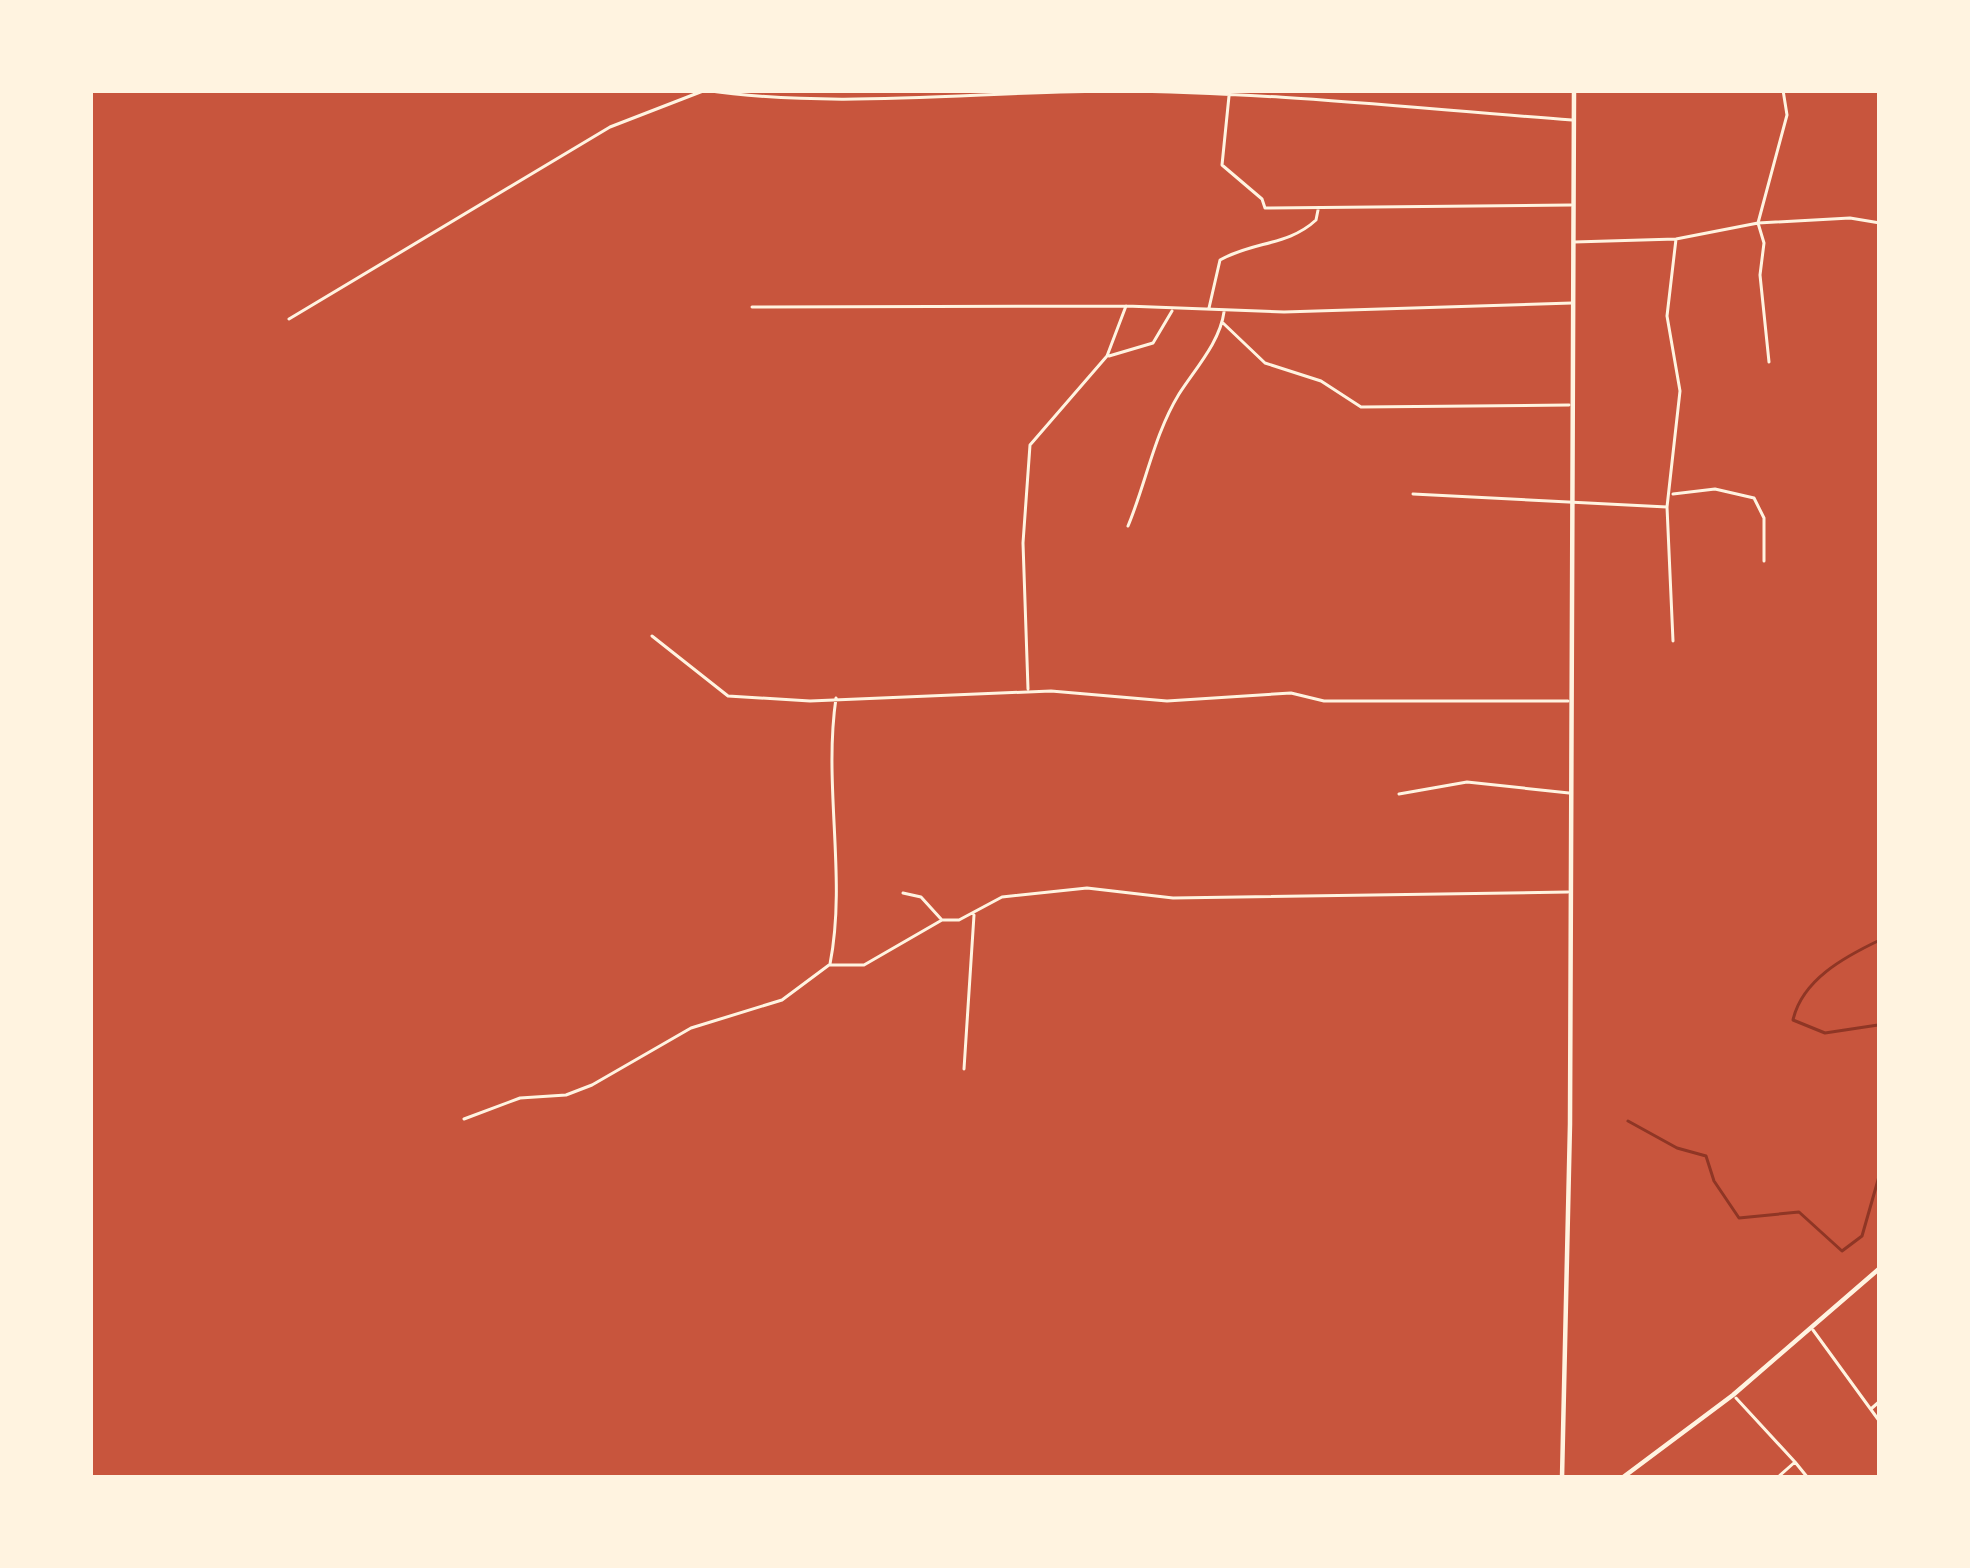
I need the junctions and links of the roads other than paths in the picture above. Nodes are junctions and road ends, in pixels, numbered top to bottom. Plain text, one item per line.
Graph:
1 (704, 90) edge
2 (842, 90) edge
3 (1574, 90) edge
4 (1783, 90) edge
5 (742, 92) edge
6 (1209, 93) edge
7 (1229, 96) junction
8 (848, 97) junction
9 (1574, 120) junction
10 (1573, 206) junction
11 (1318, 208) junction
12 (1758, 223) junction
13 (1880, 224) edge
14 (1676, 239) junction
15 (1573, 243) junction
16 (1572, 303) junction
17 (1126, 306) junction
18 (752, 307) dead end
19 (1209, 308) junction
20 (1225, 310) junction
21 (1172, 311) junction
22 (289, 319) dead end
23 (1223, 323) junction
24 (1107, 356) junction
25 (1769, 362) dead end
26 (1571, 404) junction
27 (1413, 494) dead end
28 (1671, 494) junction
29 (1569, 500) junction
30 (1667, 507) junction
31 (1128, 526) dead end
32 (1764, 561) dead end
33 (652, 636) dead end
34 (1672, 641) dead end
35 (1028, 691) junction
36 (837, 696) junction
37 (1572, 701) junction
38 (1399, 794) dead end
39 (1571, 794) junction
40 (1569, 892) junction
41 (903, 893) dead end
42 (974, 914) junction
43 (942, 920) junction
44 (829, 965) junction
45 (964, 1070) dead end
46 (464, 1119) dead end
47 (1880, 1268) edge
48 (1813, 1330) junction
49 (1733, 1395) junction
50 (1880, 1401) edge
51 (1871, 1409) junction
52 (1880, 1422) edge
53 (1795, 1462) junction
54 (1562, 1478) edge
55 (1622, 1478) edge
56 (1777, 1478) edge
57 (1808, 1478) edge

1 - 5 street
1 - 22 street
2 - 8 street
3 - 9 main road
4 - 12 street
5 - 8 street
6 - 7 street
6 - 8 street
7 - 9 street
7 - 11 street
9 - 10 main road
10 - 11 street
10 - 15 main road
11 - 19 street
12 - 13 street
12 - 14 street
12 - 25 street
14 - 15 street
14 - 28 street
15 - 16 main road
16 - 20 street
16 - 26 main road
17 - 18 street
17 - 21 street
17 - 24 street
19 - 20 street
19 - 21 street
20 - 23 street
21 - 24 street
23 - 26 street
23 - 31 street
24 - 35 street
26 - 29 main road
27 - 29 street
28 - 30 street
28 - 32 street
29 - 30 street
29 - 37 main road
30 - 34 street
33 - 36 street
35 - 36 street
35 - 37 street
36 - 44 street
37 - 39 main road
38 - 39 street
39 - 40 main road
40 - 42 street
40 - 54 main road
41 - 43 street
42 - 43 street
42 - 45 street
43 - 44 street
44 - 46 street
47 - 48 main road
48 - 49 main road
48 - 51 street
49 - 53 street
49 - 55 main road
50 - 51 street
51 - 52 street
53 - 56 street
53 - 57 street

